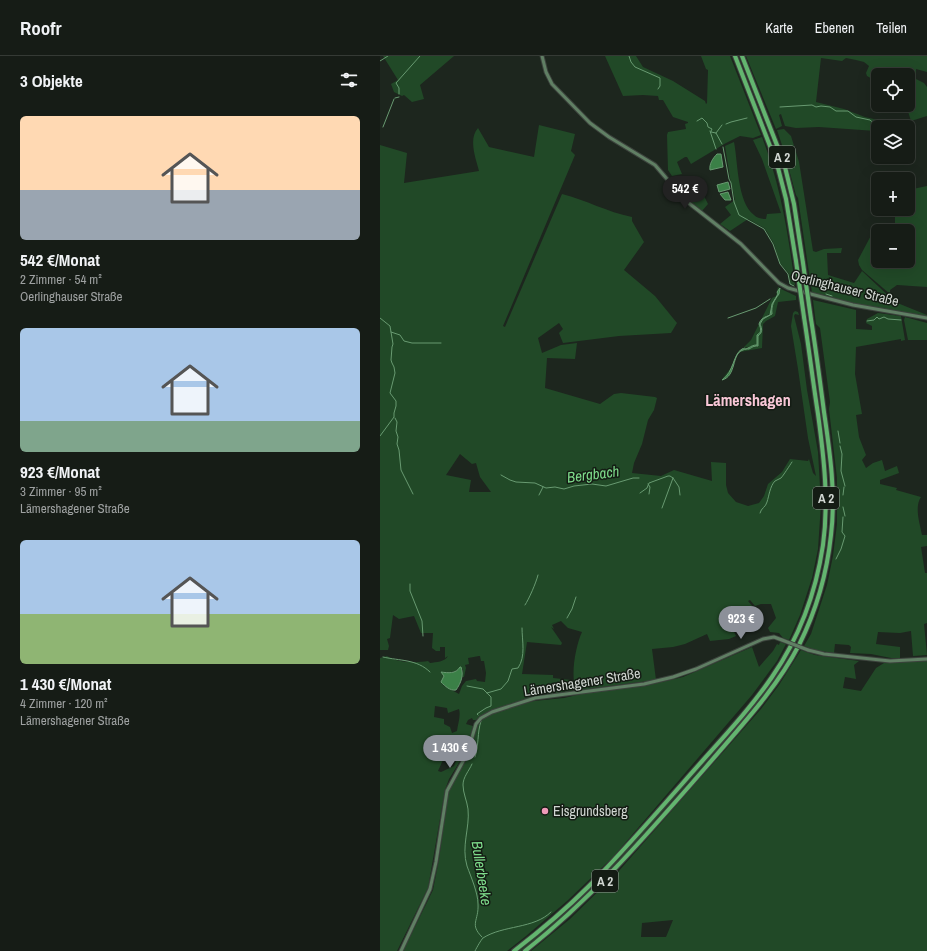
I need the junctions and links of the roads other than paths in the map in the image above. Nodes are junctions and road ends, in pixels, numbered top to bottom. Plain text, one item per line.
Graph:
1 (542, 56) edge
2 (735, 56) edge
3 (742, 56) edge
4 (927, 318) edge
5 (927, 659) edge
6 (401, 951) edge
7 (514, 951) edge
8 (525, 951) edge

1 - 4 main road, Oerlinghauser Straße
2 - 7 highway, A 2, bridge
3 - 8 highway, A 2, bridge
5 - 6 main road, Lämershagener Straße, bridge

